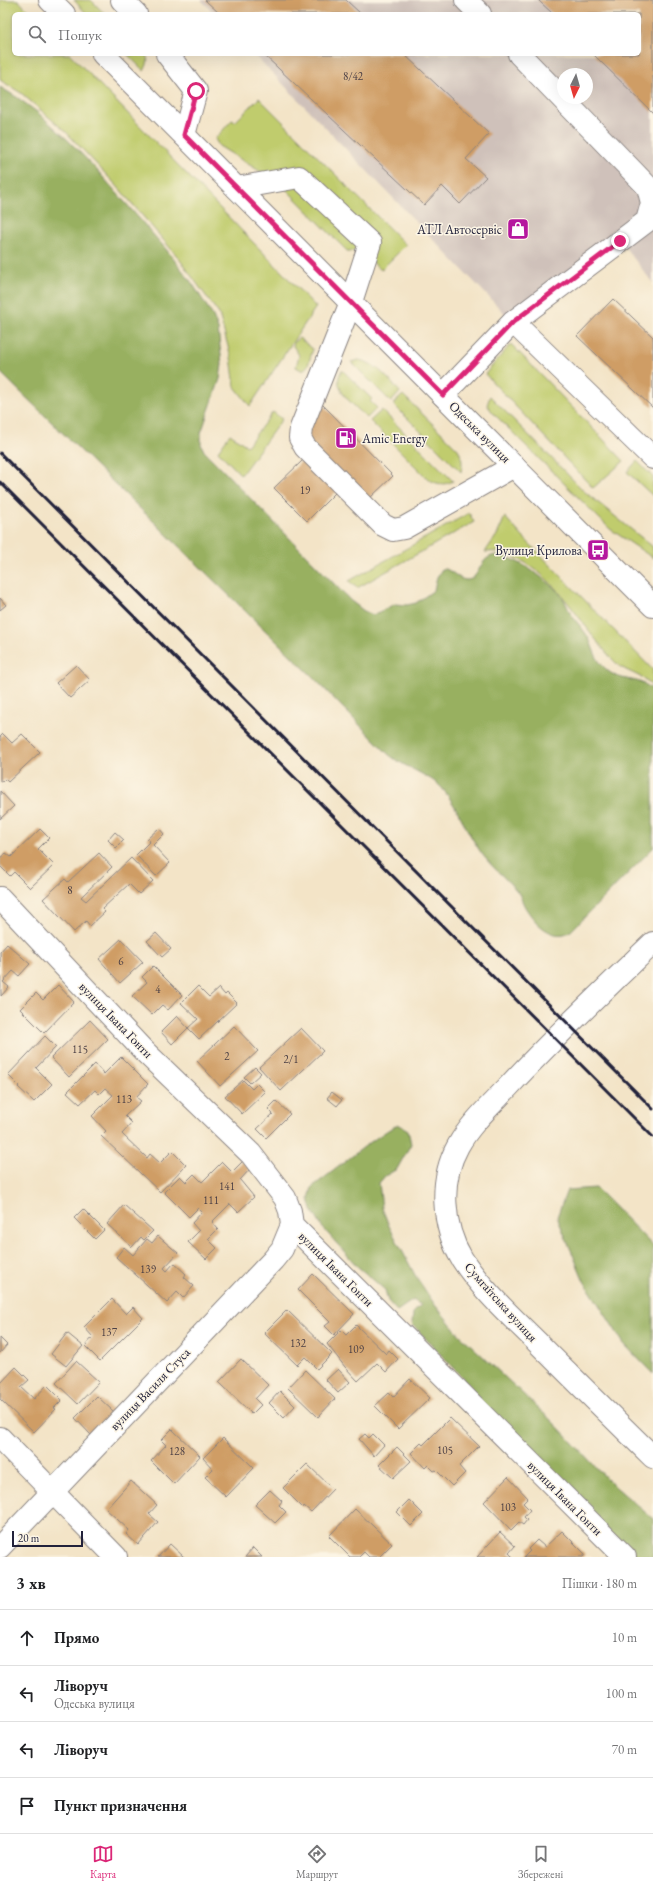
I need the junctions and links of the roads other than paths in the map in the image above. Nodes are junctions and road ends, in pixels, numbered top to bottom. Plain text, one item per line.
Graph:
1 (50, 0) edge
2 (122, 0) edge
3 (466, 0) edge
4 (62, 12) edge
5 (134, 12) edge
6 (478, 12) edge
7 (105, 56) edge
8 (169, 56) edge
9 (520, 56) edge
10 (184, 135) junction
11 (237, 188) junction
12 (351, 302) junction
13 (513, 322) junction
14 (443, 395) junction
15 (653, 458) edge
16 (514, 466) junction
17 (653, 606) edge
18 (0, 898) edge
19 (653, 943) edge
20 (292, 1225) junction
21 (0, 1438) edge
22 (653, 1457) edge
23 (53, 1491) junction
24 (0, 1548) edge
25 (116, 1557) edge
26 (625, 1557) edge

1 - 4 street
2 - 5 street
3 - 6 street
7 - 10 street, Одеська вулиця
8 - 10 street
9 - 13 street
10 - 11 street, Одеська вулиця
11 - 12 street, Одеська вулиця
11 - 12 street
12 - 14 street, Одеська вулиця
12 - 16 street
13 - 14 street
13 - 15 street
14 - 16 street, Одеська вулиця
16 - 17 street, Одеська вулиця
18 - 20 street, вулиця Івана Гонти
19 - 22 street, Сумгаїтська вулиця
20 - 23 street, вулиця Василя Стуса
20 - 26 street, вулиця Івана Гонти
21 - 23 street
23 - 24 street, вулиця Василя Стуса
23 - 25 street

